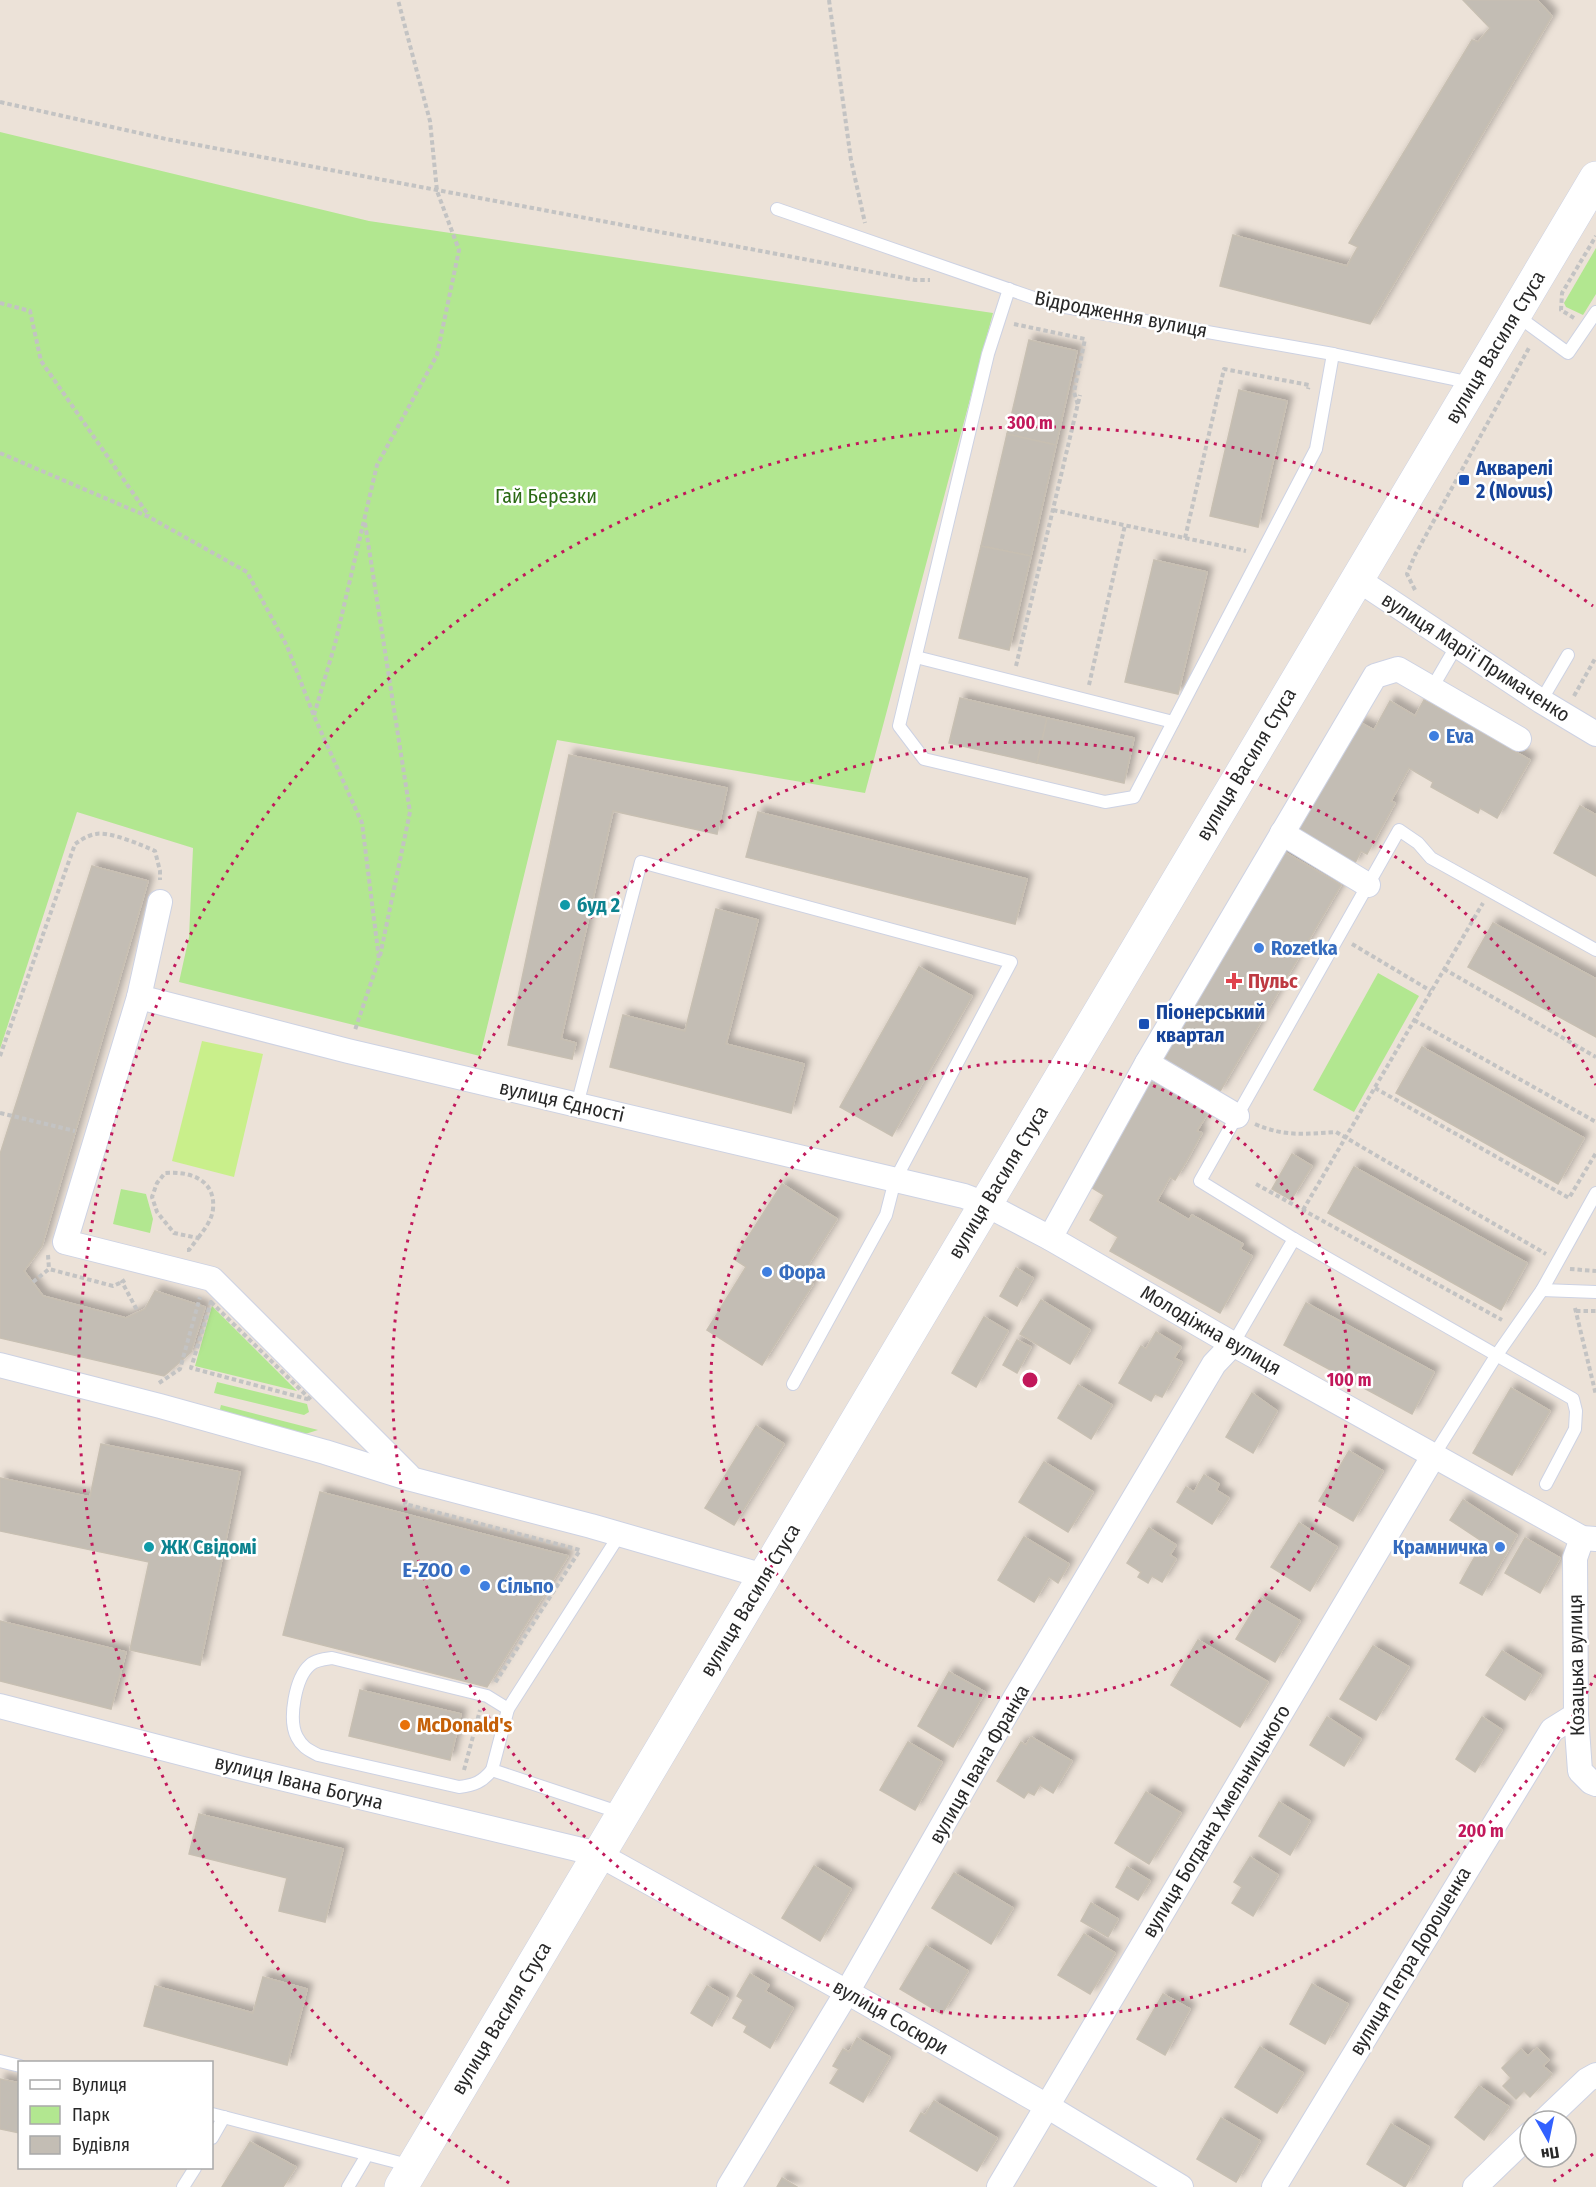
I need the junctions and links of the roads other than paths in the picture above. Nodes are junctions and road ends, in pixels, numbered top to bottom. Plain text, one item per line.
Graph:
1 (1596, 178) edge
2 (777, 209) dead end
3 (1009, 289) junction
4 (1596, 312) edge
5 (1527, 323) junction
6 (1333, 354) junction
7 (1474, 383) junction
8 (1357, 579) junction
9 (1457, 645) junction
10 (1569, 655) dead end
11 (916, 657) junction
12 (1432, 688) junction
13 (1541, 700) junction
14 (1173, 722) junction
15 (1596, 734) edge
16 (1519, 739) dead end
17 (1282, 833) junction
18 (1368, 885) junction
19 (160, 902) road end
20 (1596, 950) edge
21 (139, 997) junction
22 (1147, 1063) junction
23 (577, 1105) junction
24 (1237, 1116) junction
25 (895, 1180) junction
26 (1596, 1193) edge
27 (985, 1204) junction
28 (1050, 1238) junction
29 (1294, 1239) junction
30 (1542, 1290) junction
31 (1596, 1292) edge
32 (1233, 1344) junction
33 (1496, 1356) junction
34 (0, 1365) edge
35 (793, 1384) dead end
36 (1434, 1455) junction
37 (411, 1479) junction
38 (1546, 1484) dead end
39 (620, 1534) junction
40 (1589, 1539) edge
41 (764, 1576) junction
42 (0, 1706) edge
43 (508, 1709) junction
44 (1576, 1715) junction
45 (492, 1770) junction
46 (1596, 1784) edge
47 (622, 1813) junction
48 (598, 1854) junction
49 (847, 1992) junction
50 (0, 2061) edge
51 (18, 2066) edge
52 (1596, 2075) edge
53 (1047, 2106) junction
54 (1557, 2109) edge
55 (218, 2116) edge
56 (213, 2134) edge
57 (1518, 2145) edge
58 (367, 2155) junction
59 (194, 2169) edge
60 (407, 2177) edge
61 (183, 2187) edge
62 (348, 2187) edge
63 (729, 2187) edge
64 (999, 2187) edge
65 (1181, 2187) edge
66 (1274, 2187) edge
67 (1474, 2187) edge

1 - 5 main road, вулиця Василя Стуса
2 - 3 lane, Відродження вулиця
3 - 6 lane, Відродження вулиця
3 - 11 lane
4 - 5 lane
5 - 7 main road, вулиця Василя Стуса
6 - 7 lane, Відродження вулиця
6 - 14 lane
7 - 8 main road, вулиця Василя Стуса
8 - 9 street, вулиця Марії Примаченко
8 - 27 main road, вулиця Василя Стуса
9 - 12 lane
9 - 13 street, вулиця Марії Примаченко
10 - 13 lane
11 - 14 lane
11 - 14 lane
12 - 16 street
12 - 17 street
13 - 15 street, вулиця Марії Примаченко
17 - 18 street
17 - 22 street
18 - 20 lane
18 - 24 lane
19 - 21 street
21 - 23 street, вулиця Єдності
21 - 37 street
22 - 24 street
22 - 28 street
23 - 25 street, вулиця Єдності
23 - 25 lane
24 - 29 lane
25 - 27 street, вулиця Єдності
25 - 35 lane
26 - 30 lane
27 - 28 street, Молодіжна вулиця
27 - 41 main road, вулиця Василя Стуса
28 - 32 street, Молодіжна вулиця
29 - 32 lane
29 - 33 lane
30 - 31 lane
30 - 33 lane
32 - 36 street, Молодіжна вулиця
32 - 49 street, вулиця Івана Франка
33 - 36 lane
33 - 38 lane
34 - 37 street
36 - 40 street, Молодіжна вулиця
36 - 53 street, вулиця Богдана Хмельницького
37 - 39 street
39 - 41 street
39 - 43 lane
40 - 44 street, Козацька вулиця
41 - 47 main road, вулиця Василя Стуса
42 - 48 street, вулиця Івана Богуна
43 - 45 lane
43 - 45 lane
44 - 46 street, Козацька вулиця
44 - 66 street, вулиця Петра Дорошенка
45 - 47 lane
47 - 48 main road, вулиця Василя Стуса
48 - 49 street, вулиця Сосюри
48 - 60 main road, вулиця Василя Стуса
49 - 53 street, вулиця Сосюри
49 - 63 street, вулиця Івана Франка
50 - 51 lane
52 - 54 street
53 - 64 street, вулиця Богдана Хмельницького
53 - 65 street, вулиця Сосюри
55 - 56 lane
55 - 58 lane
57 - 67 street
58 - 60 lane
58 - 62 lane
59 - 61 lane

